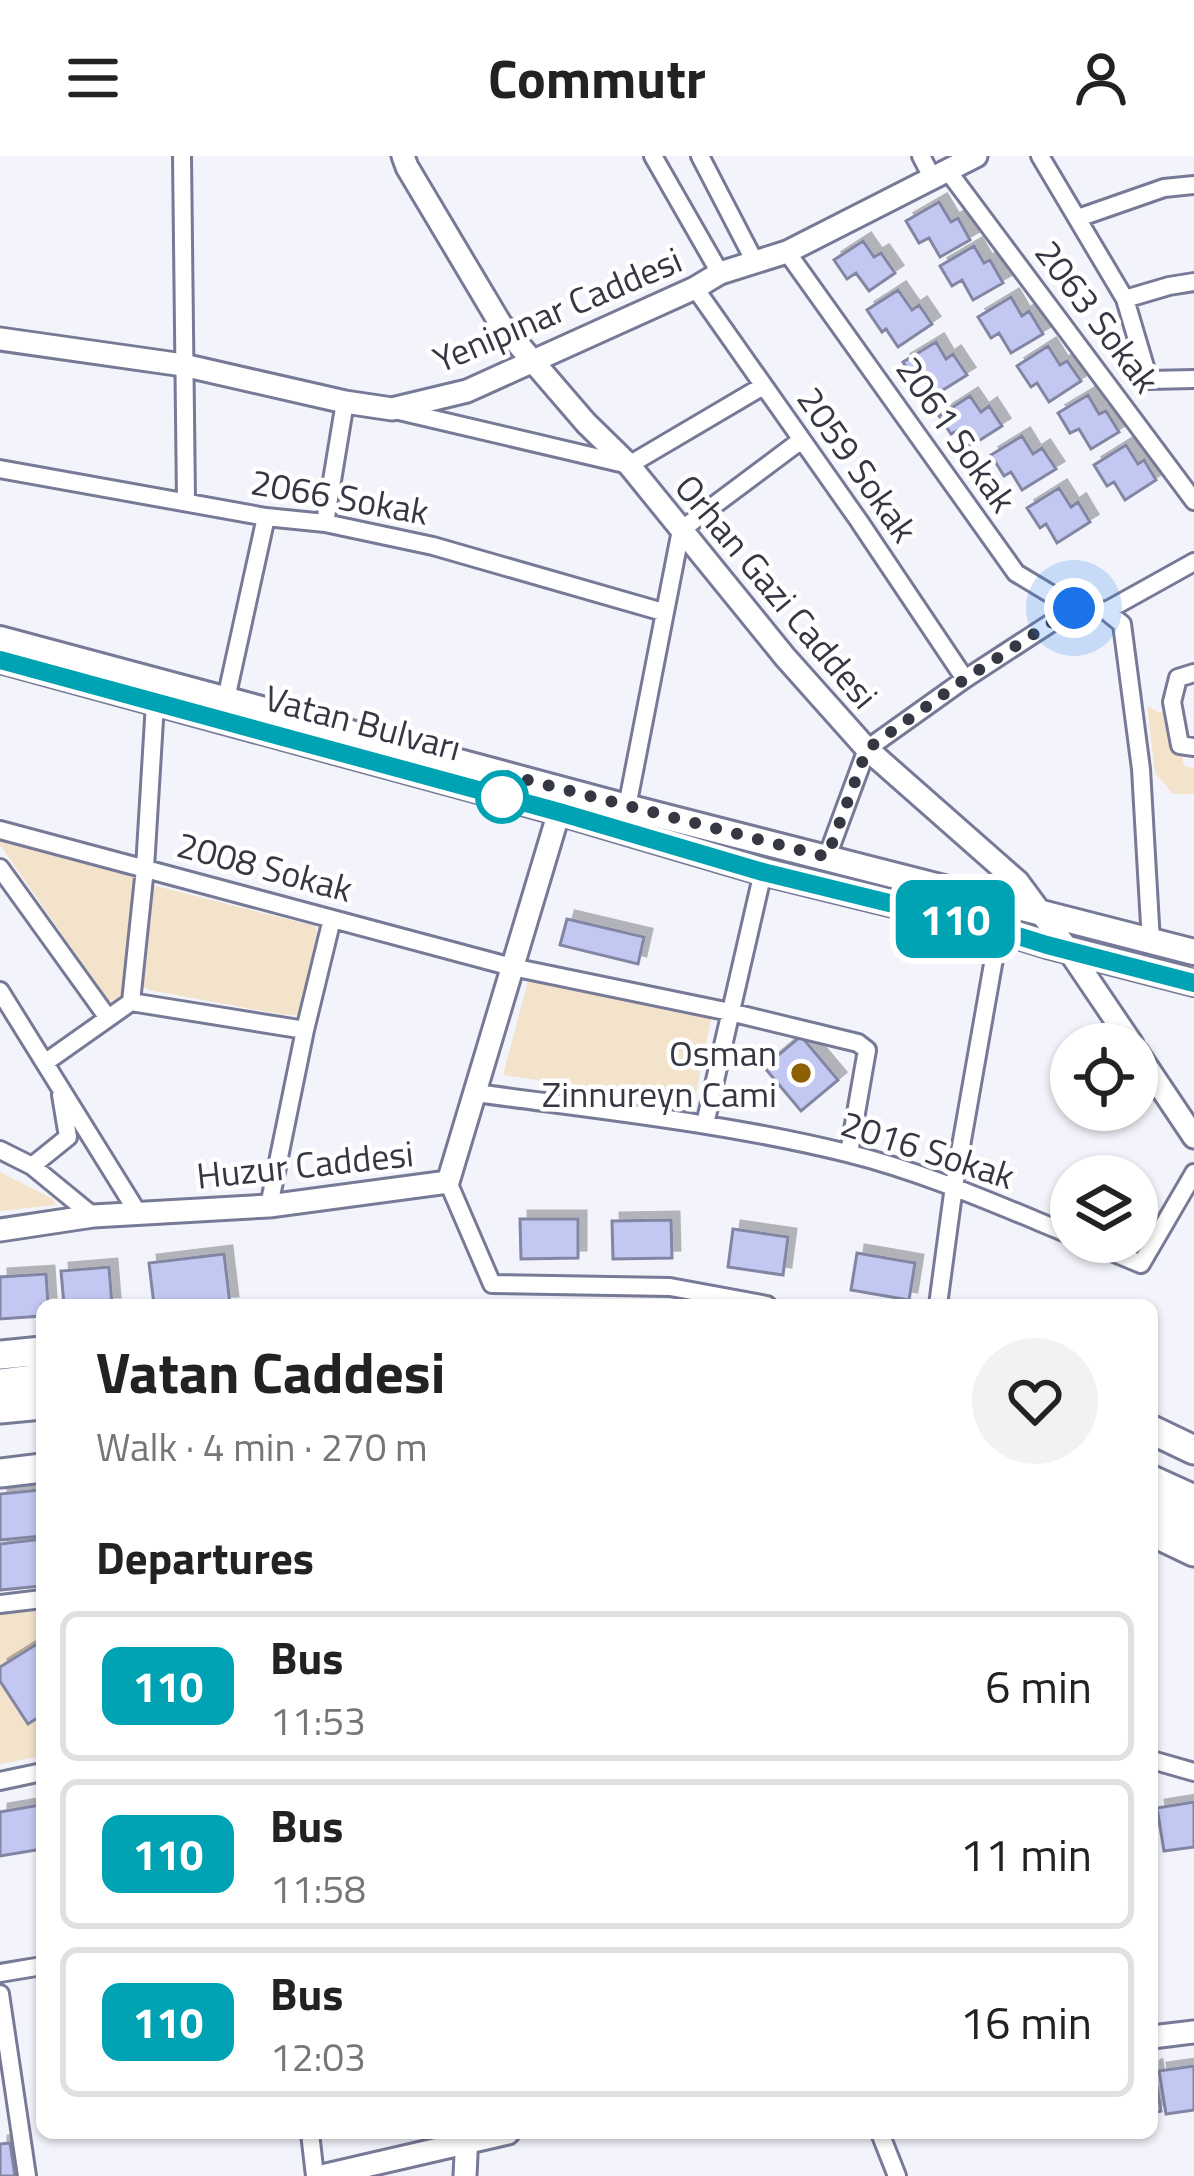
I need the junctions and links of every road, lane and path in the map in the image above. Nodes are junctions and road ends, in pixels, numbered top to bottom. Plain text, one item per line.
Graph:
1 (182, 156) edge
2 (404, 156) edge
3 (652, 156) edge
4 (700, 156) edge
5 (921, 156) edge
6 (976, 156) edge
7 (1040, 156) edge
8 (941, 175) junction
9 (1194, 185) edge
10 (1078, 218) junction
11 (787, 252) junction
12 (755, 262) junction
13 (720, 273) junction
14 (1194, 282) edge
15 (695, 288) junction
16 (1126, 299) junction
17 (0, 339) edge
18 (532, 362) junction
19 (183, 365) junction
20 (1194, 379) edge
21 (763, 386) junction
22 (345, 402) junction
23 (392, 409) junction
24 (800, 441) junction
25 (628, 465) junction
26 (0, 469) edge
27 (185, 501) junction
28 (1194, 501) edge
29 (266, 517) junction
30 (325, 523) junction
31 (680, 530) junction
32 (1194, 562) edge
33 (1074, 608) junction
34 (1106, 611) junction
35 (663, 612) junction
36 (0, 639) edge
37 (0, 660) edge
38 (1194, 674) edge
39 (965, 679) junction
40 (226, 699) junction
41 (155, 703) junction
42 (1194, 747) edge
43 (867, 749) junction
44 (627, 807) junction
45 (559, 812) junction
46 (0, 830) edge
47 (827, 857) junction
48 (0, 868) edge
49 (145, 868) junction
50 (763, 872) junction
51 (1040, 911) junction
52 (332, 919) junction
53 (999, 930) junction
54 (1151, 942) junction
55 (1069, 951) junction
56 (1194, 952) edge
57 (512, 968) junction
58 (1194, 983) edge
59 (0, 991) edge
60 (131, 1002) junction
61 (730, 1012) junction
62 (108, 1018) junction
63 (1118, 1023) edge
64 (305, 1030) junction
65 (46, 1062) junction
66 (59, 1082) junction
67 (1158, 1083) edge
68 (476, 1093) junction
69 (705, 1124) junction
70 (1194, 1137) edge
71 (0, 1150) edge
72 (849, 1153) junction
73 (32, 1166) junction
74 (1194, 1173) edge
75 (448, 1182) junction
76 (954, 1186) junction
77 (269, 1205) junction
78 (138, 1213) junction
79 (93, 1216) junction
80 (1050, 1226) edge
81 (0, 1230) edge
82 (1158, 1235) edge
83 (734, 1299) edge
84 (939, 1299) edge
85 (36, 1352) edge
86 (0, 1355) edge
87 (36, 1379) edge
88 (0, 1383) edge
89 (36, 1406) edge
90 (0, 1409) edge
91 (1158, 1433) edge
92 (1194, 1450) edge
93 (36, 1469) edge
94 (0, 1473) edge
95 (1158, 1483) edge
96 (1194, 1499) edge
97 (1158, 1507) edge
98 (1194, 1525) edge
99 (1158, 1535) edge
100 (1194, 1552) edge
101 (36, 1600) edge
102 (0, 1604) edge
103 (1158, 1762) edge
104 (1194, 1772) edge
105 (36, 1773) edge
106 (0, 1780) edge
107 (36, 1967) edge
108 (0, 1973) edge
109 (0, 1994) edge
110 (1194, 2032) edge
111 (1158, 2036) edge
112 (311, 2139) edge
113 (458, 2139) edge
114 (466, 2139) edge
115 (883, 2139) edge
116 (27, 2176) edge
117 (318, 2176) edge
118 (464, 2176) edge
119 (898, 2176) edge

1 - 19 street
2 - 18 street, Orhan Gazi Caddesi
3 - 13 street
4 - 12 street
5 - 8 street, 2063 Sokak
6 - 8 street, Yenipınar Caddesi
7 - 10 street
8 - 11 street, Yenipınar Caddesi
8 - 28 street, 2063 Sokak
9 - 10 street
10 - 16 street
11 - 12 street, Yenipınar Caddesi
11 - 33 street, 2061 Sokak
12 - 13 street, Yenipınar Caddesi
13 - 15 street, Yenipınar Caddesi
14 - 16 street
15 - 18 street, Yenipınar Caddesi
15 - 21 street, 2059 Sokak
16 - 20 street
17 - 19 street, Yenipınar Caddesi
18 - 23 street, Yenipınar Caddesi
18 - 25 street, Orhan Gazi Caddesi
19 - 22 street, Yenipınar Caddesi
19 - 27 street
21 - 24 street, 2059 Sokak
21 - 25 street
22 - 23 street, Yenipınar Caddesi
22 - 30 street
23 - 25 street
24 - 31 street
24 - 39 street, 2059 Sokak
25 - 31 street, Orhan Gazi Caddesi
26 - 27 street, 2066 Sokak
27 - 29 street, 2066 Sokak
29 - 30 street, 2066 Sokak
29 - 40 street
30 - 35 street, 2066 Sokak
31 - 35 street
31 - 43 street, Orhan Gazi Caddesi
32 - 34 street
33 - 34 street, 2061 Sokak
33 - 39 street
34 - 54 street
35 - 44 street
36 - 40 main road, Vatan Bulvarı
37 - 41 main road, Vatan Bulvarı
38 - 42 street
39 - 43 street
40 - 44 main road, Vatan Bulvarı
41 - 45 main road, Vatan Bulvarı
41 - 49 street
43 - 47 street
43 - 51 street, Orhan Gazi Caddesi
44 - 47 main road, Vatan Bulvarı
45 - 50 main road, Vatan Bulvarı
45 - 57 street, Huzur Caddesi
46 - 49 street, 2008 Sokak
47 - 51 main road, Vatan Bulvarı
48 - 62 street
49 - 52 street, 2008 Sokak
49 - 60 street
50 - 53 main road, Vatan Bulvarı
50 - 61 street
51 - 54 main road, Vatan Bulvarı
51 - 55 street, Orhan Gazi Caddesi
52 - 57 street, 2008 Sokak
52 - 64 street
53 - 55 main road, Vatan Bulvarı
53 - 76 street
54 - 56 main road, Vatan Bulvarı
55 - 58 main road, Vatan Bulvarı
55 - 63 street, Orhan Gazi Caddesi
57 - 61 street, 2008 Sokak
57 - 68 street, Huzur Caddesi
59 - 65 street
60 - 62 street
60 - 64 street
61 - 69 street
61 - 72 street, 2008 Sokak
62 - 65 street
64 - 77 street
65 - 66 street
66 - 73 street
66 - 78 street
67 - 70 street
68 - 69 street, 2016 Sokak
68 - 75 street, Huzur Caddesi
69 - 72 street, 2016 Sokak
71 - 73 street
72 - 76 street, 2016 Sokak
73 - 79 street
74 - 82 street
75 - 77 street, Huzur Caddesi
75 - 83 street
76 - 80 street, 2016 Sokak
76 - 84 street
77 - 78 street, Huzur Caddesi
78 - 79 street, Huzur Caddesi
79 - 81 street, Huzur Caddesi
85 - 86 main road
87 - 88 main road
89 - 90 main road
91 - 92 main road
93 - 94 main road
95 - 96 main road
97 - 98 main road
99 - 100 main road
101 - 102 street
103 - 104 street
105 - 106 street
107 - 108 street
109 - 116 street
110 - 111 street
112 - 117 street
113 - 117 street
114 - 118 street
115 - 119 street

